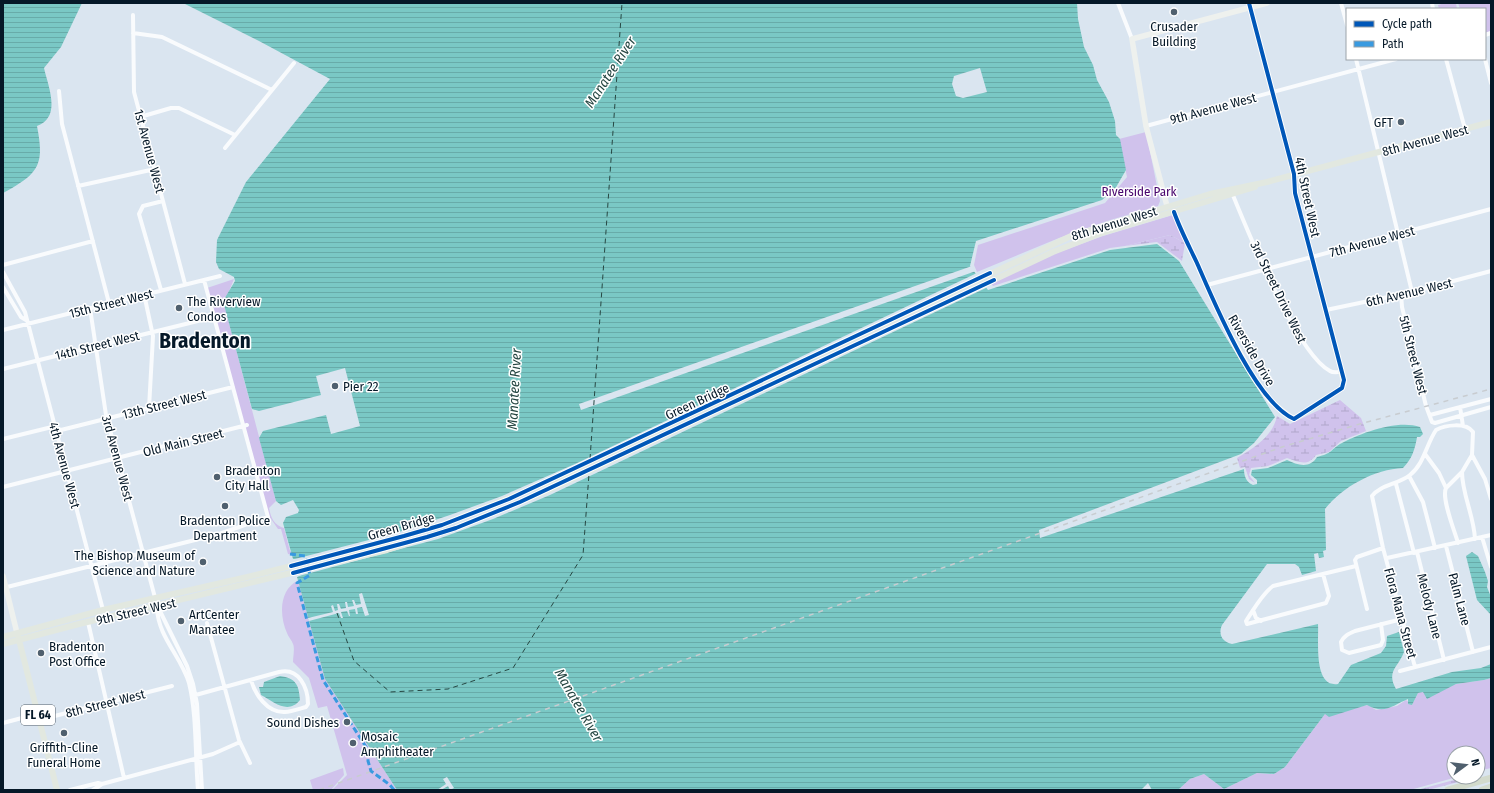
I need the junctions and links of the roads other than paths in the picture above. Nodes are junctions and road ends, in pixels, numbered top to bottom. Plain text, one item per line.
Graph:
1 (1118, 3) edge
2 (1267, 3) edge
3 (1341, 3) edge
4 (1250, 5) edge
5 (133, 15) dead end
6 (1346, 21) edge
7 (133, 33) junction
8 (1132, 39) junction
9 (1356, 60) edge
10 (1392, 60) edge
11 (1446, 60) edge
12 (1485, 60) edge
13 (294, 64) dead end
14 (1358, 69) junction
15 (1491, 83) edge
16 (272, 90) junction
17 (59, 91) dead end
18 (1272, 92) junction
19 (140, 117) junction
20 (1491, 122) edge
21 (1146, 126) junction
22 (1465, 129) junction
23 (235, 135) junction
24 (225, 148) dead end
25 (1377, 152) junction
26 (155, 170) junction
27 (1294, 174) junction
28 (78, 186) junction
29 (1231, 192) junction
30 (1210, 194) junction
31 (163, 201) junction
32 (1167, 206) junction
33 (1491, 209) edge
34 (1174, 212) junction
35 (1099, 234) junction
36 (1397, 234) junction
37 (93, 241) junction
38 (1312, 257) junction
39 (3, 265) edge
40 (1265, 269) junction
41 (1491, 271) edge
42 (3, 272) edge
43 (990, 273) joint
44 (220, 276) dead end
45 (204, 280) junction
46 (994, 280) joint
47 (185, 284) junction
48 (1207, 285) junction
49 (3, 287) edge
50 (161, 290) junction
51 (1412, 292) junction
52 (144, 294) junction
53 (1401, 294) junction
54 (109, 303) junction
55 (90, 308) junction
56 (1326, 310) junction
57 (214, 317) junction
58 (27, 322) junction
59 (3, 330) edge
60 (152, 331) junction
61 (95, 345) junction
62 (37, 360) junction
63 (3, 369) edge
64 (1342, 372) junction
65 (233, 387) junction
66 (1491, 399) edge
67 (1460, 407) junction
68 (149, 408) junction
69 (1490, 409) edge
70 (1430, 415) junction
71 (1462, 415) junction
72 (107, 419) junction
73 (1443, 420) junction
74 (245, 426) junction
75 (1445, 426) junction
76 (1464, 426) junction
77 (55, 428) junction
78 (3, 439) edge
79 (1425, 454) junction
80 (1472, 455) junction
81 (118, 458) junction
82 (67, 471) junction
83 (1462, 472) junction
84 (1409, 476) junction
85 (1396, 484) junction
86 (3, 487) edge
87 (1446, 488) junction
88 (1491, 500) edge
89 (1491, 535) edge
90 (1482, 537) junction
91 (1475, 539) junction
92 (1458, 543) junction
93 (1446, 546) junction
94 (1383, 548) junction
95 (1436, 548) junction
96 (144, 552) junction
97 (1415, 552) junction
98 (1387, 558) junction
99 (91, 566) junction
100 (291, 566) joint
101 (1356, 566) junction
102 (1491, 567) edge
103 (293, 573) joint
104 (1323, 574) junction
105 (3, 576) edge
106 (4, 587) edge
107 (202, 587) junction
108 (203, 595) junction
109 (155, 598) junction
110 (157, 605) junction
111 (1367, 608) dead end
112 (103, 610) junction
113 (1253, 610) junction
114 (1402, 619) junction
115 (1261, 621) junction
116 (88, 622) junction
117 (56, 623) junction
118 (207, 623) dead end
119 (79, 624) junction
120 (1381, 624) junction
121 (58, 630) junction
122 (17, 633) junction
123 (3, 637) edge
124 (18, 640) junction
125 (3, 644) edge
126 (1491, 647) edge
127 (1473, 652) junction
128 (1444, 660) junction
129 (1415, 667) junction
130 (1400, 671) dead end
131 (251, 680) junction
132 (172, 686) dead end
133 (225, 687) junction
134 (194, 695) junction
135 (106, 702) junction
136 (38, 717) junction
137 (3, 723) edge
138 (240, 742) junction
139 (197, 757) junction
140 (250, 763) dead end
141 (124, 778) junction
142 (1491, 778) edge
143 (102, 784) junction
144 (1466, 788) edge
145 (1491, 788) edge
146 (57, 790) edge
147 (70, 790) edge
148 (93, 790) edge
149 (198, 790) edge
150 (202, 790) edge
151 (1448, 790) edge
152 (1482, 790) edge
153 (1488, 790) edge

1 - 8 street
2 - 4 street
3 - 6 street
4 - 8 street
4 - 18 street, 4th Street West
5 - 7 street, 1st Avenue West
7 - 16 street
7 - 19 street, 1st Avenue West
8 - 21 street
9 - 14 street
10 - 14 street, 9th Avenue West
11 - 22 street
12 - 15 street
13 - 16 street
14 - 18 street, 9th Avenue West
14 - 25 street
16 - 23 street
17 - 28 street
18 - 21 street, 9th Avenue West
18 - 27 street, 4th Street West
19 - 23 street
19 - 26 street, 1st Avenue West
20 - 22 main road, 8th Avenue West
21 - 32 street
22 - 25 main road, 8th Avenue West
23 - 24 street
25 - 27 main road, 8th Avenue West
25 - 36 street
26 - 28 street
26 - 31 street, 1st Avenue West
27 - 29 main road, 8th Avenue West
27 - 38 street, 4th Street West
28 - 37 street
29 - 30 main road, 8th Avenue West
29 - 34 main road, 8th Avenue West
29 - 40 street, 3rd Street Drive West
30 - 32 main road, 8th Avenue West
30 - 34 main road
31 - 47 street, 1st Avenue West
31 - 50 street
32 - 35 main road
32 - 43 main road, 8th Avenue West
33 - 36 street, 7th Avenue West
34 - 35 main road, 8th Avenue West
34 - 48 street, Riverside Drive
35 - 46 main road, 8th Avenue West
36 - 38 street, 7th Avenue West
36 - 51 street
37 - 39 street
37 - 54 street
38 - 40 street, 7th Avenue West
38 - 56 street, 4th Street West
40 - 48 street, 7th Avenue West
40 - 64 street, 3rd Street Drive West
41 - 51 street, 6th Avenue West
42 - 58 street, 4th Avenue West
43 - 100 main road, Green Bridge
44 - 45 street, 15th Street West
45 - 47 street, 15th Street West
45 - 57 street
46 - 103 main road, Green Bridge
47 - 50 street, 15th Street West
48 - 64 street, Riverside Drive
49 - 58 street, 4th Avenue West
50 - 52 street, 15th Street West
51 - 53 street, 6th Avenue West
52 - 54 street, 15th Street West
52 - 60 street
53 - 56 street, 6th Avenue West
53 - 70 street, 5th Street West
54 - 55 street, 15th Street West
55 - 58 street, 15th Street West
55 - 61 street, 3rd Avenue West
56 - 64 street, 4th Street West
57 - 60 street, 14th Street West
57 - 65 street
58 - 59 street, 15th Street West
58 - 62 street, 4th Avenue West
60 - 61 street, 14th Street West
60 - 68 street
61 - 62 street, 14th Street West
61 - 72 street, 3rd Avenue West
62 - 63 street, 14th Street West
62 - 77 street, 4th Avenue West
65 - 68 street, 13th Street West
65 - 74 street
66 - 67 street
67 - 70 street
67 - 71 street
68 - 72 street, 13th Street West
69 - 71 street
70 - 73 street
71 - 73 street
71 - 76 street
72 - 77 street, 13th Street West
72 - 81 street, 3rd Avenue West
73 - 75 street
74 - 81 street, Old Main Street
74 - 96 street
75 - 76 street
75 - 79 street
76 - 80 street
77 - 78 street, 13th Street West
77 - 82 street, 4th Avenue West
79 - 84 street
79 - 87 street
80 - 83 street
80 - 88 street
81 - 82 street, Old Main Street
81 - 96 street, 3rd Avenue West
82 - 86 street, Old Main Street
82 - 99 street, 4th Avenue West
83 - 87 street
83 - 91 street
84 - 85 street
84 - 95 street
85 - 94 street
85 - 97 street, Melody Lane
87 - 92 street
89 - 90 street
90 - 91 street
90 - 102 street
91 - 92 street
92 - 93 street
93 - 95 street
93 - 127 street, Palm Lane
94 - 98 street
94 - 101 street
95 - 97 street
96 - 99 street
96 - 109 street, 3rd Avenue West
97 - 98 street
97 - 128 street, Melody Lane
98 - 114 street, Flora Mana Street
99 - 106 street
99 - 112 street, 4th Avenue West
100 - 107 main road, 9th Street West
101 - 104 street
101 - 111 street
103 - 108 main road, 9th Street West
104 - 113 street
104 - 115 street
105 - 106 street, FL 64
106 - 122 street, FL 64
107 - 108 main road
107 - 109 main road, 9th Street West
108 - 110 main road, 9th Street West
109 - 110 street, 3rd Avenue West
109 - 112 main road, 9th Street West
110 - 116 main road, 9th Street West
110 - 134 street, 3rd Avenue West
112 - 117 main road, 9th Street West
112 - 119 main road
113 - 115 street
113 - 115 street
114 - 120 street
114 - 129 street, Flora Mana Street
116 - 119 main road, 9th Street West
116 - 135 street
117 - 121 main road
117 - 122 main road, 9th Street West
118 - 133 street
119 - 121 main road, 9th Street West
120 - 120 street
121 - 124 main road, 9th Street West
122 - 123 main road, 9th Street West
122 - 124 main road, FL 64
124 - 125 main road, 9th Street West
124 - 136 main road, FL 64
126 - 127 street
127 - 128 street
128 - 129 street
129 - 130 street
131 - 131 street
131 - 133 street
132 - 135 street, 8th Street West
133 - 134 street
133 - 138 street
134 - 139 street, 3rd Avenue West
135 - 136 street, 8th Street West
135 - 141 street
136 - 137 street, 8th Street West
136 - 146 main road, FL 64
138 - 139 street
138 - 140 street
139 - 141 street
139 - 149 street, 3rd Avenue West
139 - 150 street, 3rd Avenue West
141 - 143 street
142 - 144 highway
143 - 147 street
143 - 148 street
144 - 151 highway
145 - 152 highway
145 - 153 highway

